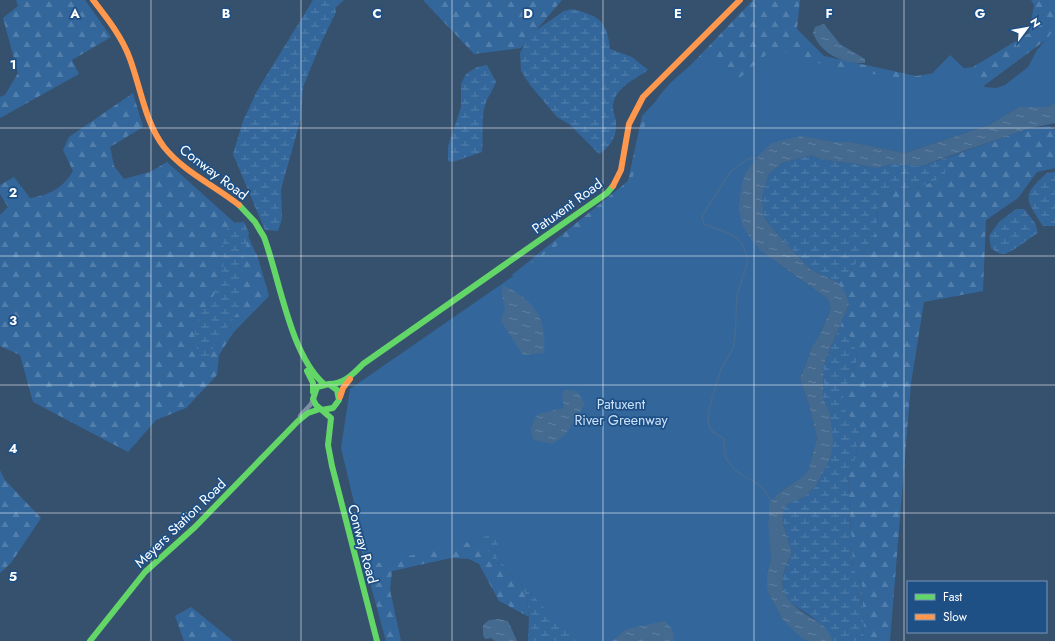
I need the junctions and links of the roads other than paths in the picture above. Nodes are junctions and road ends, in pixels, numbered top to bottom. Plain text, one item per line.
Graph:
1 (93, 0) edge
2 (740, 0) edge
3 (299, 347) junction
4 (363, 364) junction
5 (326, 384) junction
6 (313, 396) junction
7 (338, 403) junction
8 (321, 409) junction
9 (292, 427) junction
10 (330, 453) junction
11 (90, 641) edge
12 (377, 641) edge

1 - 3 street, Conway Road
2 - 4 street, Patuxent Road
3 - 5 street, Conway Road
3 - 6 street, Conway Road
4 - 5 street, Patuxent Road
4 - 7 street, Patuxent Road
5 - 6 street
5 - 7 street, Conway Road
6 - 8 street, Conway Road
6 - 9 street, Meyers Station Road
7 - 8 street
7 - 10 street, Conway Road
8 - 9 street, Meyers Station Road
8 - 10 street, Conway Road
9 - 11 street, Meyers Station Road
10 - 12 street, Conway Road

